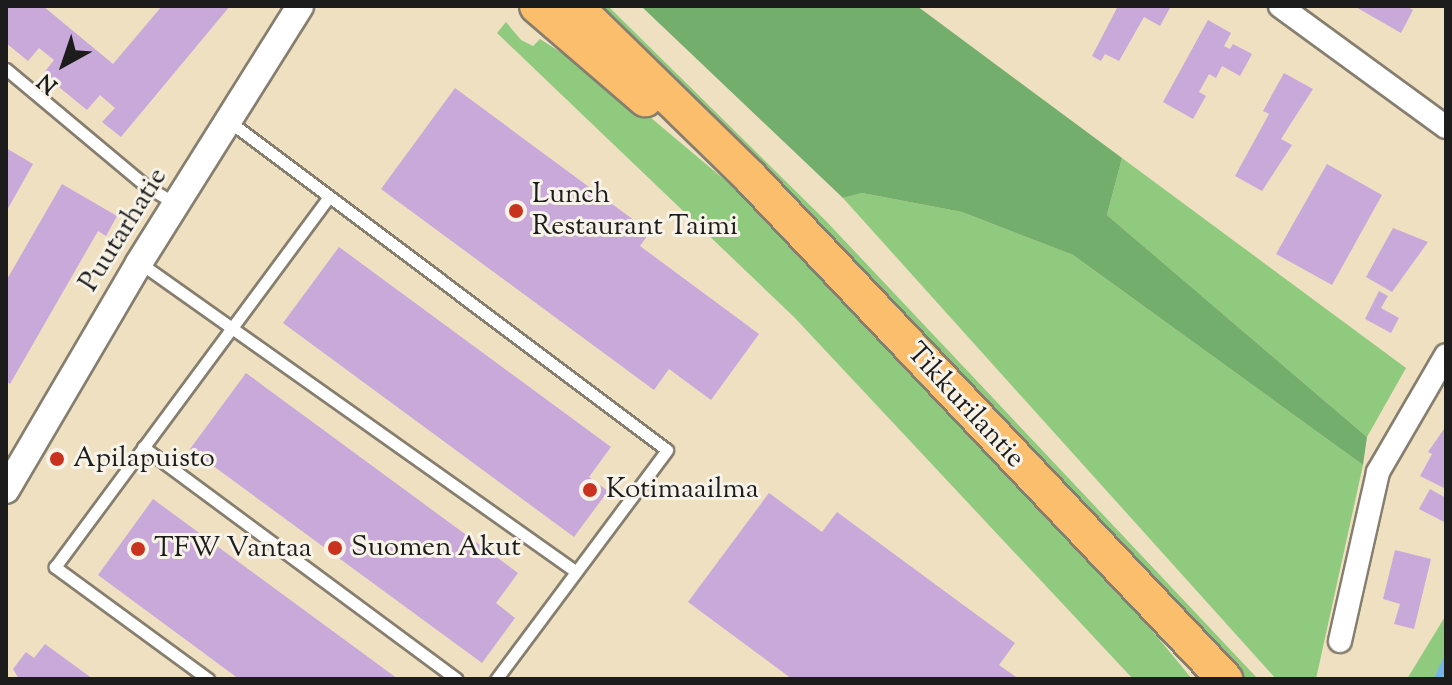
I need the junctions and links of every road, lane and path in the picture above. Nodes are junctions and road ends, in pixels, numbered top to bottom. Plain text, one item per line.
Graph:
1 (300, 6) edge
2 (537, 6) edge
3 (575, 6) edge
4 (1280, 6) edge
5 (6, 69) edge
6 (230, 122) junction
7 (1446, 127) edge
8 (751, 178) junction
9 (329, 197) junction
10 (176, 204) junction
11 (139, 263) junction
12 (232, 324) junction
13 (1446, 355) edge
14 (143, 447) junction
15 (6, 490) edge
16 (575, 571) junction
17 (1180, 633) junction
18 (1340, 641) dead end
19 (208, 679) edge
20 (457, 679) edge
21 (496, 679) edge
22 (1211, 679) edge
23 (1225, 679) edge

1 - 6 street, Puutarhatie
2 - 8 main road, Tikkurilantie
3 - 8 main road, Tikkurilantie
4 - 7 street
5 - 10 lane
6 - 9 lane
6 - 10 street, Puutarhatie
8 - 17 main road, Tikkurilantie
9 - 12 lane
9 - 16 lane
10 - 11 street, Puutarhatie
11 - 12 lane
11 - 15 street, Puutarhatie
12 - 14 lane
12 - 16 lane
13 - 18 street
14 - 19 lane
14 - 20 lane
16 - 21 lane
17 - 22 main road, Tikkurilantie
17 - 23 main road, Tikkurilantie

